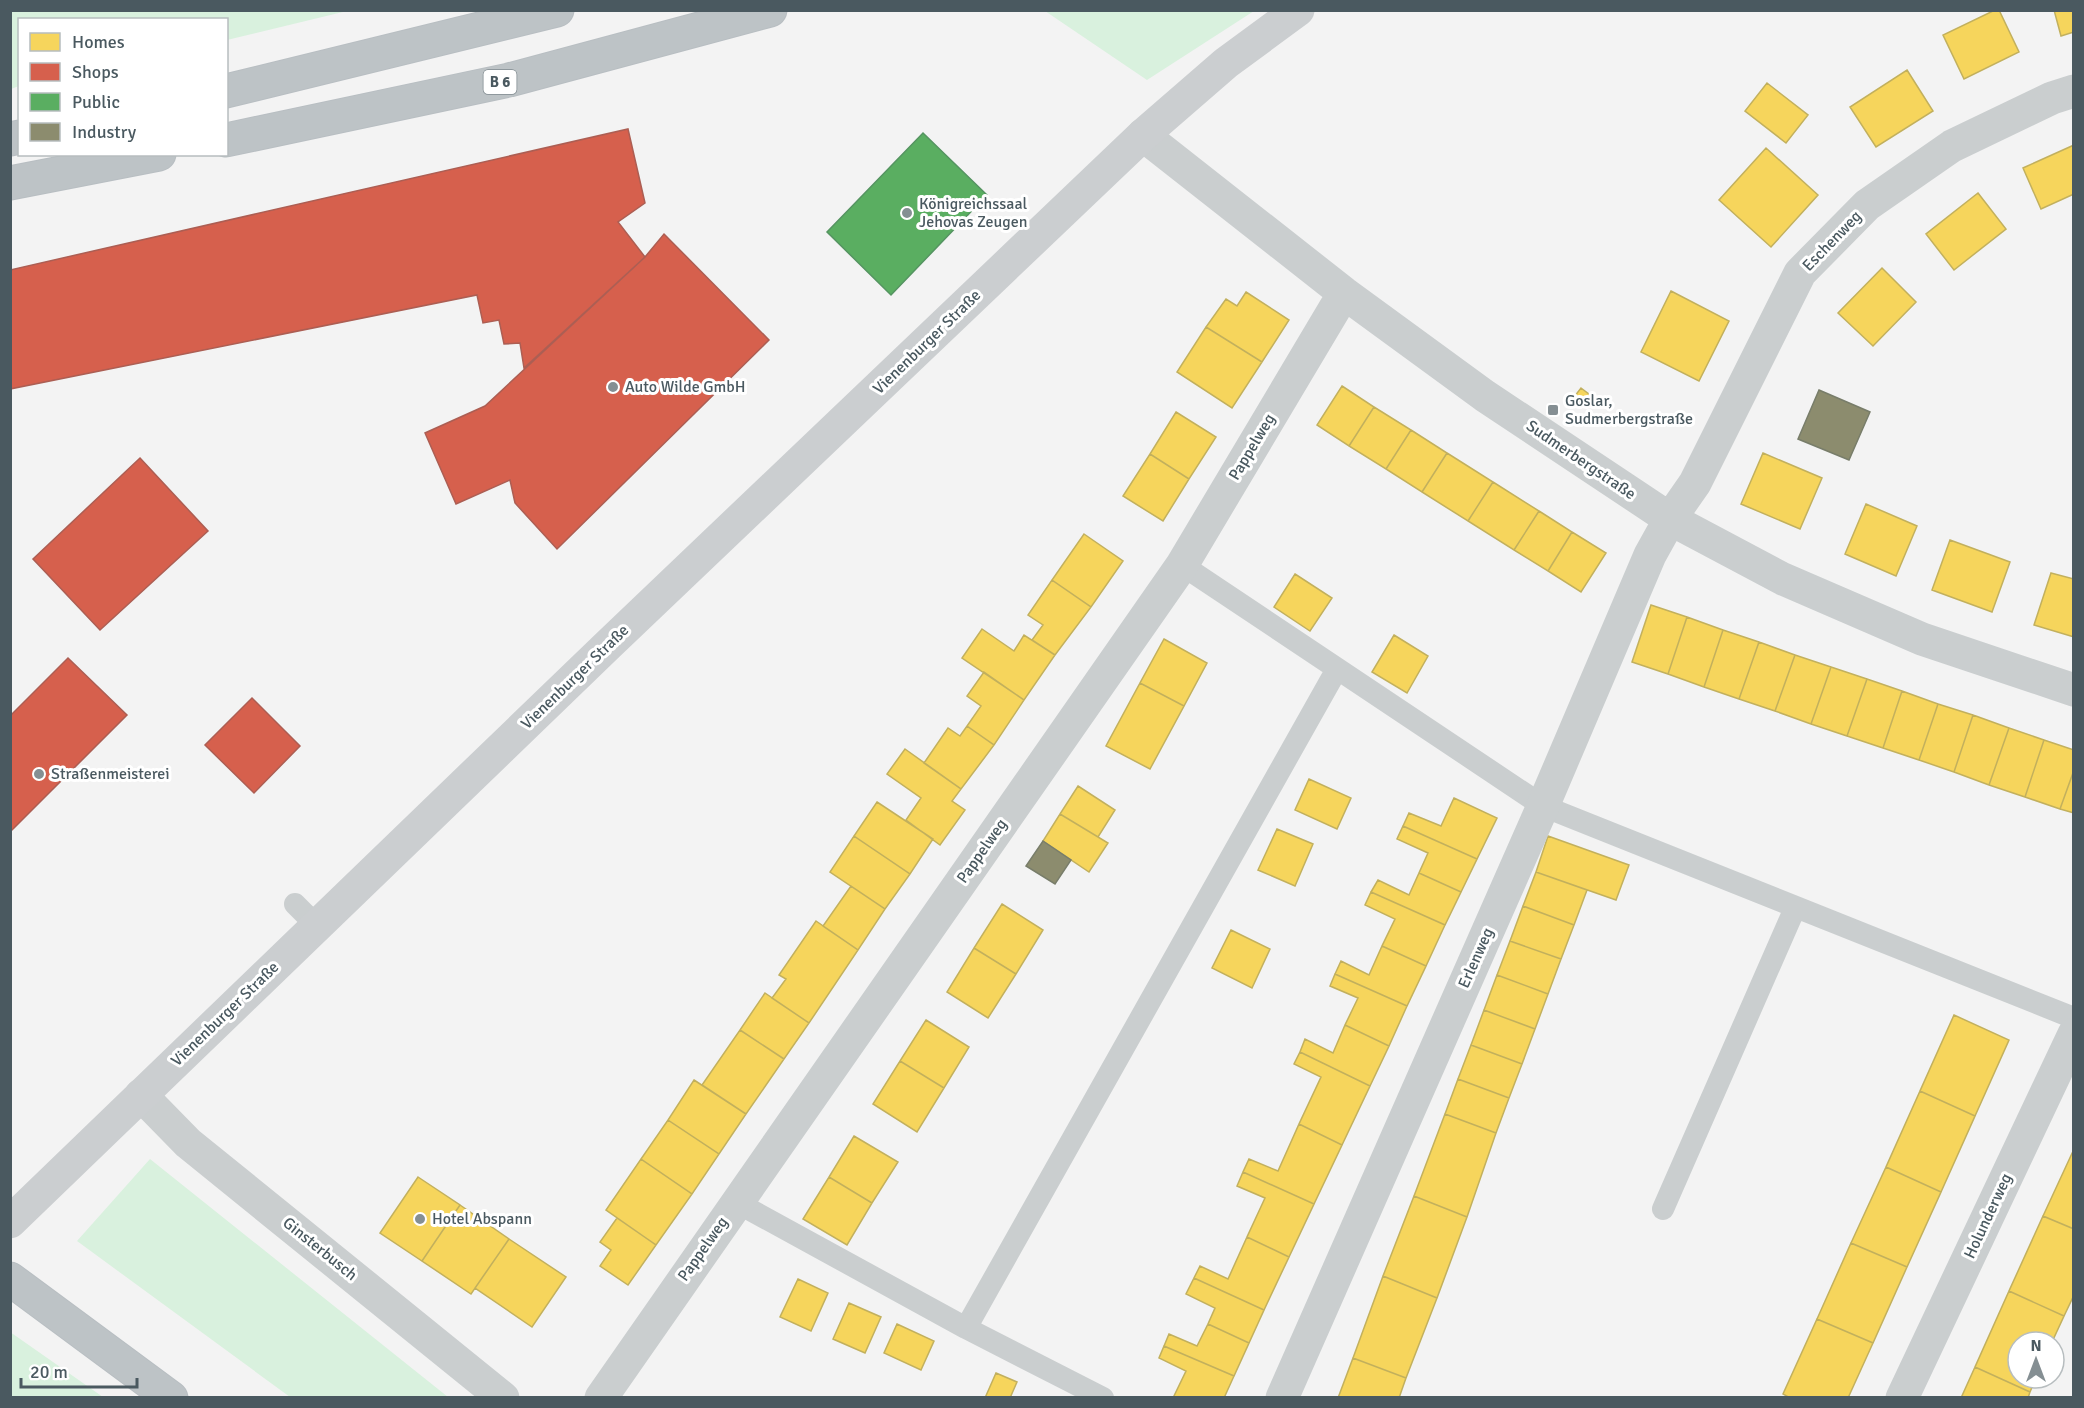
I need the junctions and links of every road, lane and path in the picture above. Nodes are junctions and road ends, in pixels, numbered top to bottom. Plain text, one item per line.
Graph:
1 (557, 10) edge
2 (770, 10) edge
3 (1298, 10) edge
4 (228, 91) edge
5 (2073, 91) edge
6 (1143, 135) junction
7 (228, 140) edge
8 (149, 156) edge
9 (10, 183) edge
10 (1344, 293) junction
11 (1670, 519) junction
12 (1182, 566) junction
13 (1337, 669) junction
14 (2073, 690) edge
15 (1542, 806) junction
16 (1795, 908) junction
17 (2073, 1018) edge
18 (2073, 1034) edge
19 (141, 1095) junction
20 (736, 1202) junction
21 (1662, 1209) dead end
22 (10, 1222) edge
23 (10, 1279) edge
24 (966, 1328) junction
25 (171, 1398) edge
26 (503, 1398) edge
27 (601, 1398) edge
28 (1103, 1398) edge
29 (1282, 1398) edge
30 (1902, 1398) edge

1 - 4 highway
2 - 7 highway, B 6
3 - 6 street, Vienenburger Straße
5 - 11 street, Eschenweg
6 - 10 street, Sudmerbergstraße
6 - 19 street, Vienenburger Straße
8 - 9 highway
10 - 11 street, Sudmerbergstraße
10 - 12 street, Pappelweg
11 - 14 street, Sudmerbergstraße
11 - 15 street, Erlenweg
12 - 13 lane
12 - 20 street, Pappelweg
13 - 15 lane
13 - 24 lane
15 - 16 lane
15 - 29 street, Erlenweg
16 - 17 lane
16 - 21 lane
18 - 30 street, Holunderweg
19 - 22 street, Vienenburger Straße
19 - 26 street, Ginsterbusch
20 - 24 lane
20 - 27 street, Pappelweg
23 - 25 highway
24 - 28 lane

